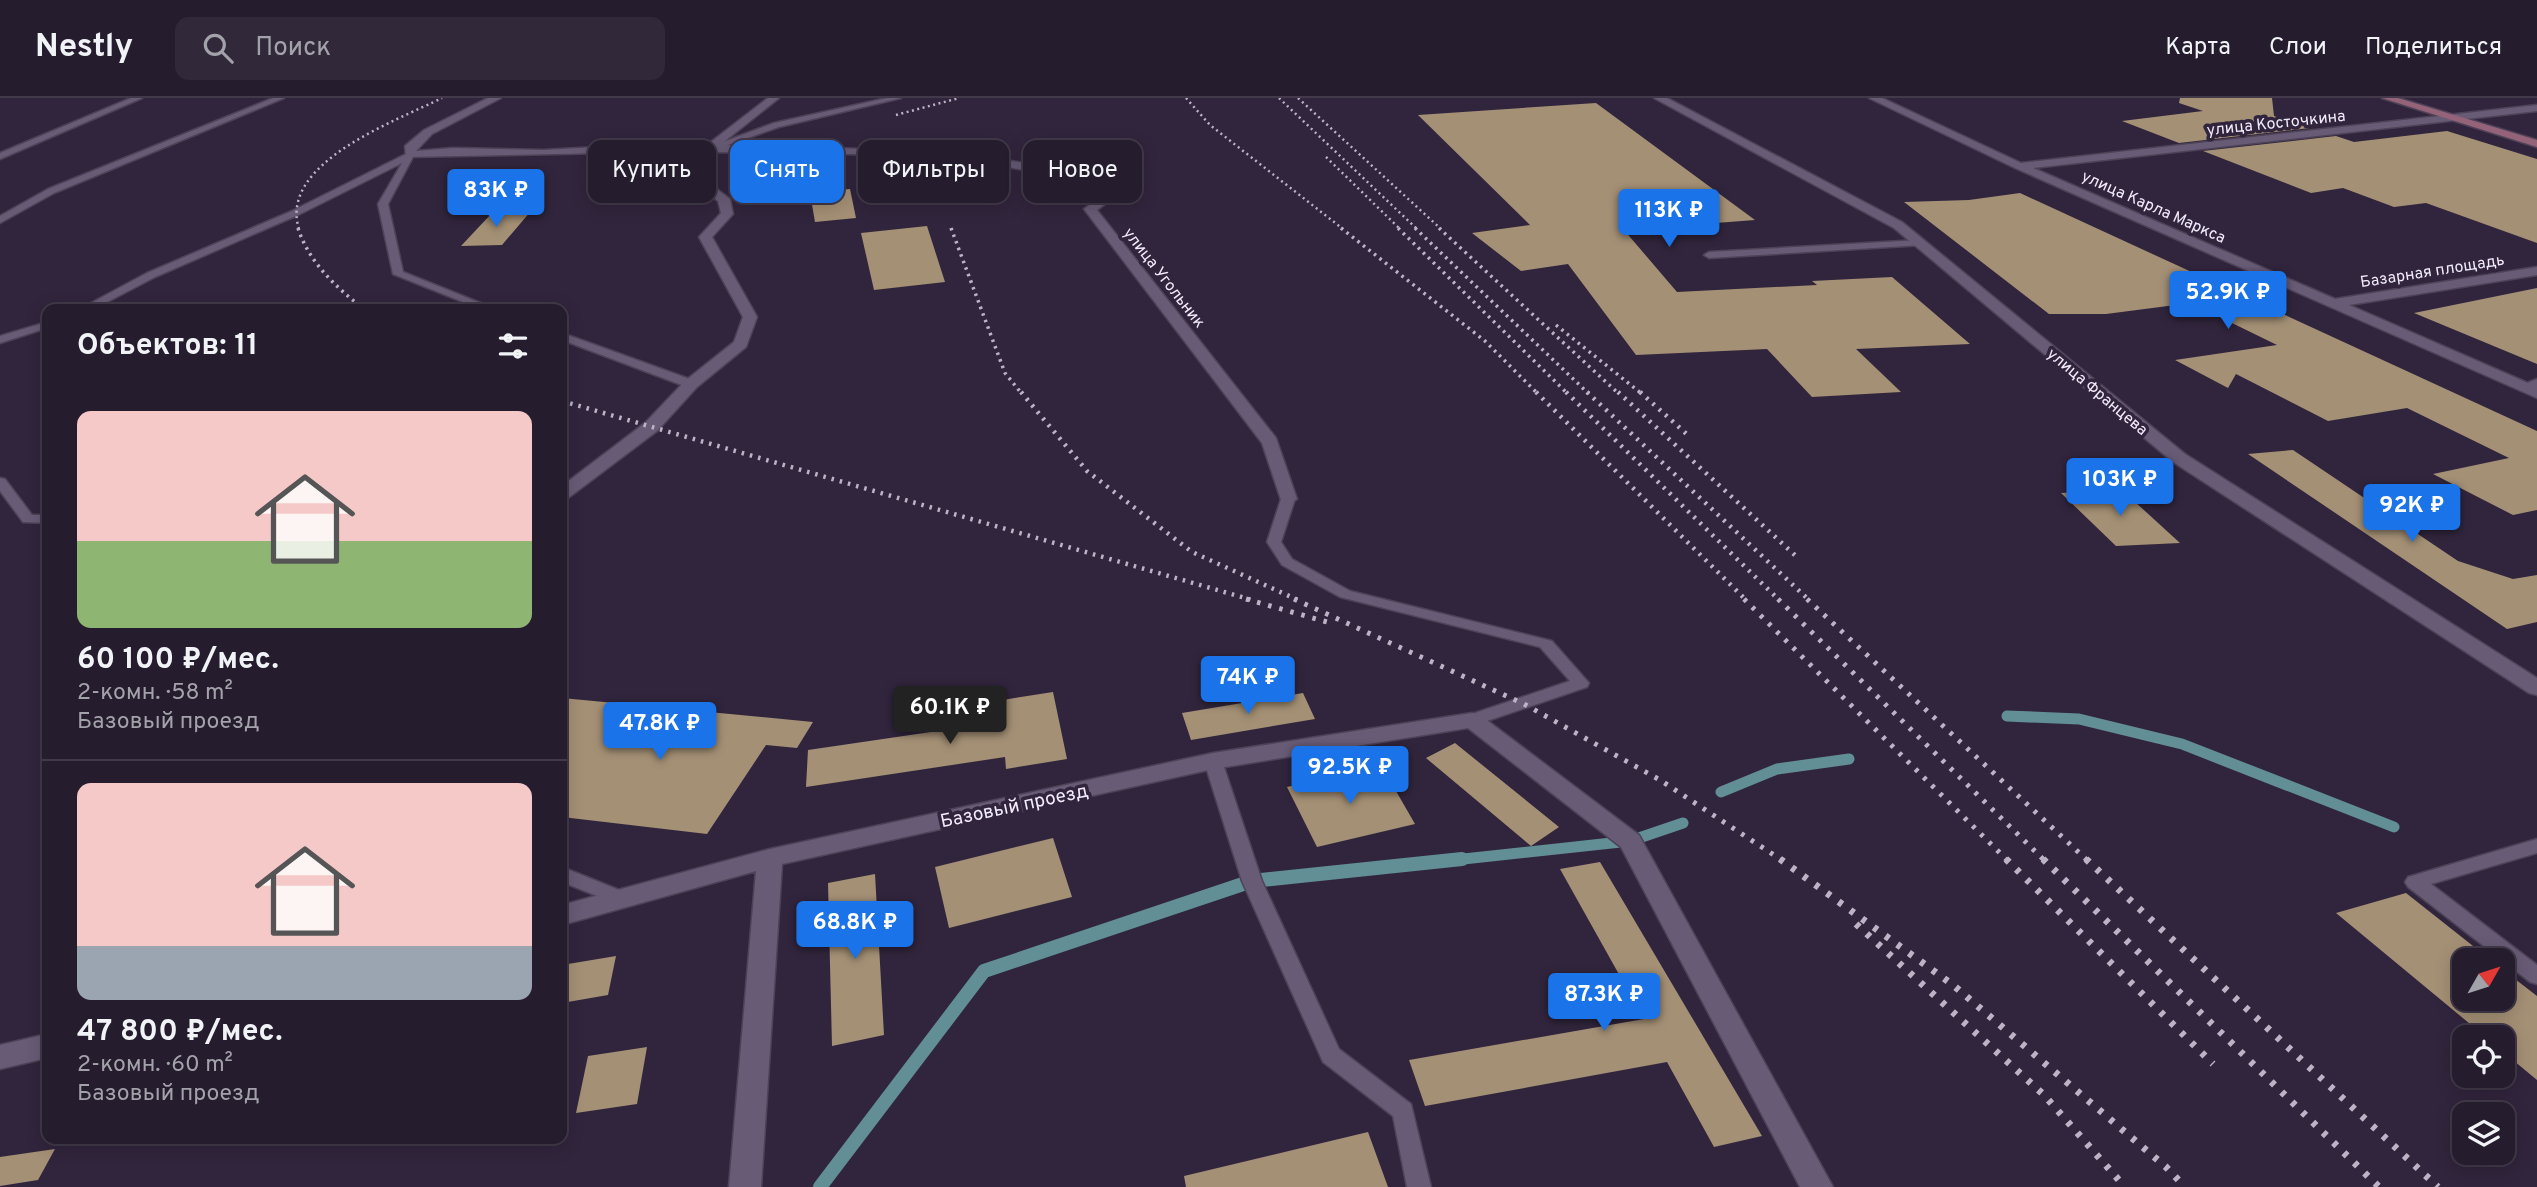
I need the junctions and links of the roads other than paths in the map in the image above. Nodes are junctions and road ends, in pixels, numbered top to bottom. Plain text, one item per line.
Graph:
1 (138, 98) edge
2 (280, 98) edge
3 (495, 98) edge
4 (774, 98) edge
5 (897, 98) edge
6 (1682, 98) edge
7 (1874, 98) edge
8 (2387, 98) edge
9 (1661, 99) edge
10 (2537, 108) edge
11 (2455, 118) junction
12 (716, 143) edge
13 (2537, 144) edge
14 (716, 146) edge
15 (716, 149) edge
16 (588, 151) edge
17 (410, 155) junction
18 (0, 156) edge
19 (2019, 166) junction
20 (716, 194) edge
21 (0, 220) edge
22 (1920, 243) junction
23 (1709, 255) dead end
24 (2537, 271) edge
25 (95, 304) edge
26 (477, 304) edge
27 (2332, 304) junction
28 (42, 327) edge
29 (567, 338) edge
30 (0, 340) edge
31 (691, 384) junction
32 (2530, 385) edge
33 (2537, 393) edge
34 (0, 482) edge
35 (567, 490) edge
36 (1288, 499) joint
37 (42, 519) edge
38 (2537, 688) edge
39 (1472, 720) junction
40 (1213, 761) junction
41 (2537, 846) edge
42 (770, 858) junction
43 (567, 876) edge
44 (622, 899) junction
45 (567, 914) edge
46 (2537, 976) edge
47 (42, 1045) edge
48 (0, 1057) edge
49 (745, 1187) edge
50 (1419, 1187) edge
51 (1817, 1187) edge

1 - 18 lane
2 - 21 lane
3 - 17 street
4 - 12 street
5 - 14 lane
6 - 9 street
7 - 19 street, улица Карла Маркса
8 - 11 street
9 - 22 street, улица Францева
10 - 11 street, улица Косточкина
11 - 13 street
11 - 19 street, улица Косточкина
15 - 36 street, улица Угольник
16 - 17 street
17 - 25 lane
17 - 26 lane
19 - 27 street, улица Карла Маркса
20 - 31 street
22 - 23 lane
22 - 38 street, улица Францева
24 - 27 street, Базарная площадь
27 - 32 street, улица Карла Маркса
28 - 30 lane
29 - 31 lane
31 - 35 street
32 - 33 street, улица Карла Маркса
34 - 37 lane
36 - 39 lane
39 - 40 street, Базовый проезд
39 - 51 street
40 - 42 street, Базовый проезд
40 - 50 lane
41 - 46 lane
42 - 44 street, Базовый проезд
42 - 49 street
43 - 44 lane
44 - 45 street, Базовый проезд
47 - 48 street

